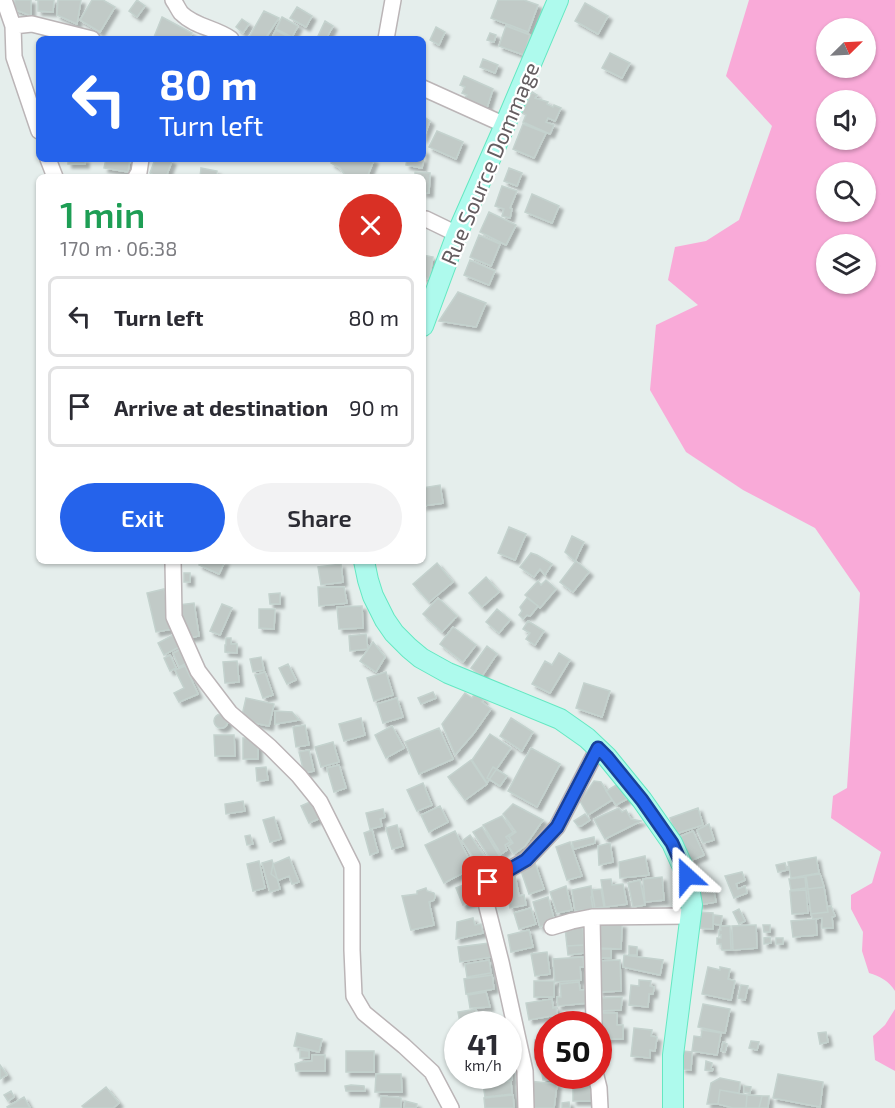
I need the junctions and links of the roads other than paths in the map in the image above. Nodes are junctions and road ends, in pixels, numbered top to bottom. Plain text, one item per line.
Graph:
1 (4, 0) edge
2 (173, 0) edge
3 (393, 0) edge
4 (558, 0) edge
5 (13, 26) junction
6 (80, 36) edge
7 (226, 36) edge
8 (387, 36) edge
9 (7, 58) edge
10 (426, 89) edge
11 (36, 124) edge
12 (506, 125) junction
13 (426, 219) edge
14 (457, 234) junction
15 (426, 318) edge
16 (173, 564) edge
17 (365, 564) edge
18 (598, 748) junction
19 (690, 916) junction
20 (592, 917) junction
21 (552, 927) dead end
22 (594, 1011) edge
23 (598, 1089) edge
24 (451, 1108) edge
25 (526, 1108) edge
26 (600, 1108) edge
27 (673, 1108) edge

1 - 5 street
2 - 7 street
3 - 8 street
4 - 12 main road, Rue Source Dommage
5 - 6 street
5 - 9 street
9 - 11 street
10 - 12 street
12 - 14 main road, Rue Source Dommage
13 - 14 street
14 - 15 main road, Rue Source Dommage
16 - 24 street
17 - 18 main road
18 - 19 main road
18 - 25 street
19 - 20 street
19 - 27 main road
20 - 21 street
20 - 22 street
23 - 26 street

